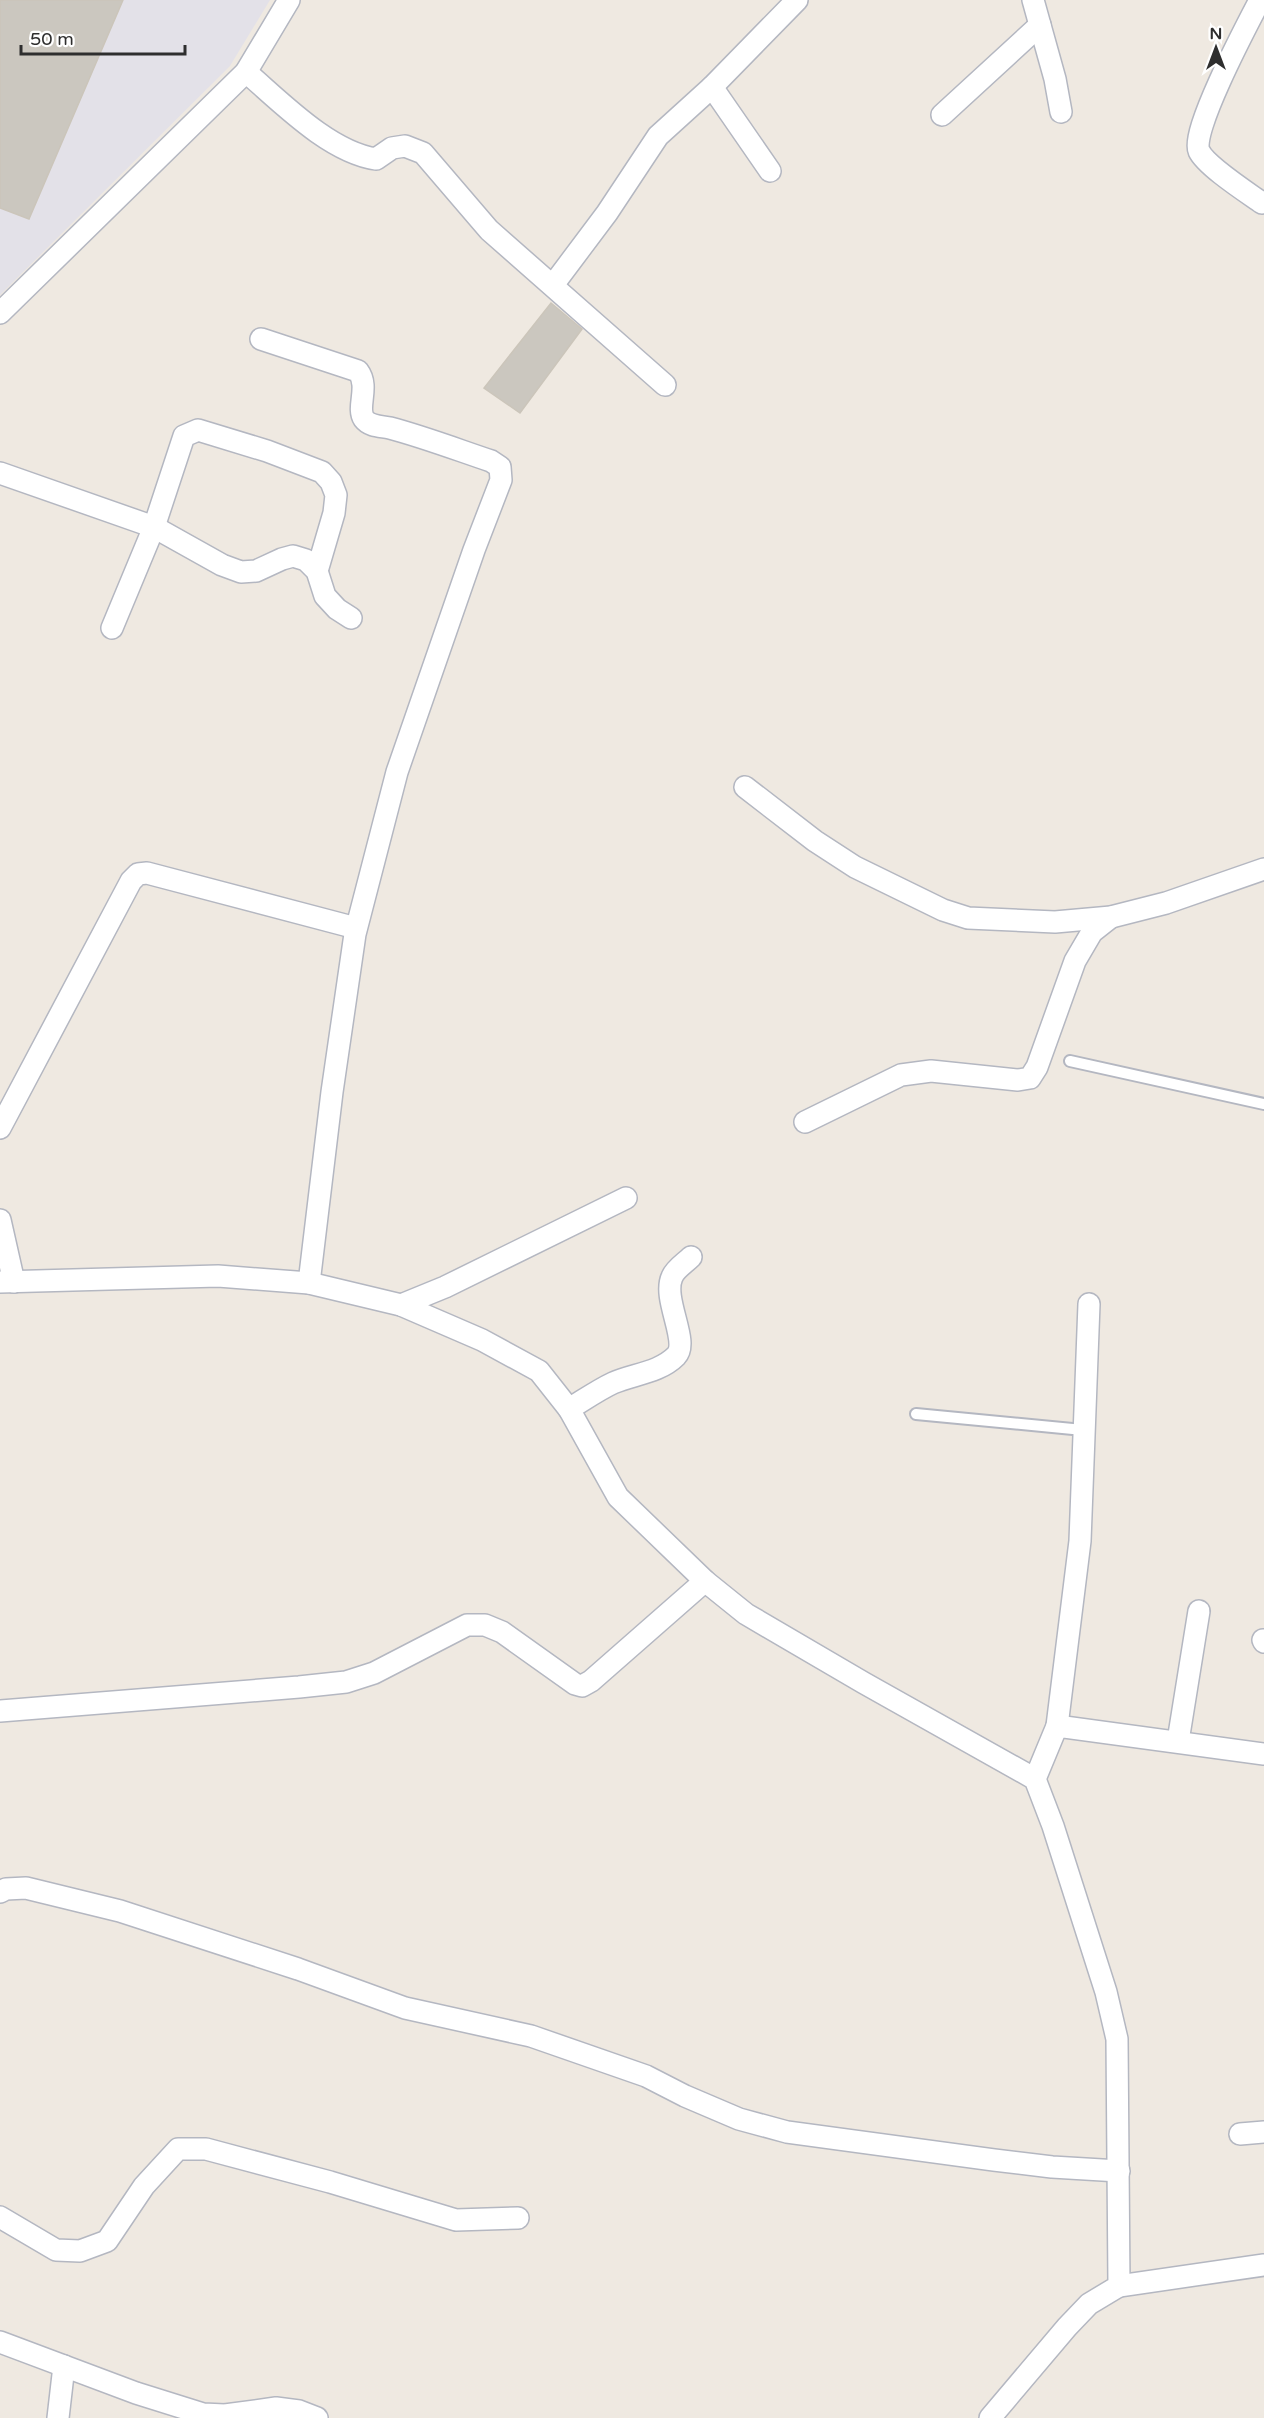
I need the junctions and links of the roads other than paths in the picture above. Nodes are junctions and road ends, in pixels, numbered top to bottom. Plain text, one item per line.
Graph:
1 (289, 0) edge
2 (797, 0) edge
3 (1033, 0) edge
4 (1260, 0) edge
5 (1040, 25) junction
6 (246, 72) junction
7 (712, 87) junction
8 (1061, 112) dead end
9 (942, 115) dead end
10 (770, 171) dead end
11 (1262, 204) dead end
12 (553, 285) junction
13 (0, 313) edge
14 (261, 339) dead end
15 (665, 385) dead end
16 (0, 473) edge
17 (154, 527) junction
18 (317, 571) junction
19 (351, 618) dead end
20 (112, 628) dead end
21 (745, 787) dead end
22 (1264, 869) edge
23 (1111, 917) junction
24 (356, 928) junction
25 (1070, 1061) dead end
26 (1264, 1104) edge
27 (805, 1122) dead end
28 (0, 1128) edge
29 (626, 1198) dead end
30 (0, 1220) edge
31 (691, 1257) dead end
32 (7, 1282) edge
33 (309, 1283) junction
34 (1089, 1304) dead end
35 (401, 1305) junction
36 (569, 1409) junction
37 (916, 1414) dead end
38 (1083, 1430) junction
39 (705, 1581) junction
40 (1198, 1611) dead end
41 (0, 1712) edge
42 (1057, 1726) junction
43 (1178, 1741) junction
44 (1264, 1754) edge
45 (1035, 1779) junction
46 (0, 1892) edge
47 (1264, 2132) edge
48 (1240, 2134) dead end
49 (1119, 2171) junction
50 (0, 2217) edge
51 (518, 2218) dead end
52 (1264, 2265) edge
53 (1119, 2286) junction
54 (0, 2342) edge
55 (64, 2366) junction
56 (255, 2414) edge
57 (58, 2418) edge
58 (317, 2418) edge
59 (990, 2418) edge

1 - 6 street
2 - 7 street
3 - 5 street
4 - 11 street
5 - 8 street
5 - 9 street
6 - 12 street
6 - 13 street
7 - 10 street
7 - 12 street
12 - 15 street
14 - 24 street
16 - 17 street
17 - 18 street
17 - 18 street
17 - 20 street
18 - 19 street
21 - 23 street
22 - 23 street
23 - 27 street
24 - 28 street
24 - 33 street
25 - 26 lane
29 - 35 street
30 - 32 street
31 - 36 street
32 - 33 street
33 - 35 street
34 - 38 street
35 - 36 street
36 - 39 street
37 - 38 lane
38 - 42 street
39 - 41 street
39 - 45 street
40 - 43 street
42 - 43 street
42 - 45 street
43 - 44 street
45 - 49 street
46 - 49 street
47 - 48 street
49 - 53 street
50 - 51 street
52 - 53 street
53 - 59 street
54 - 55 street
55 - 56 street
55 - 57 street
56 - 58 street

